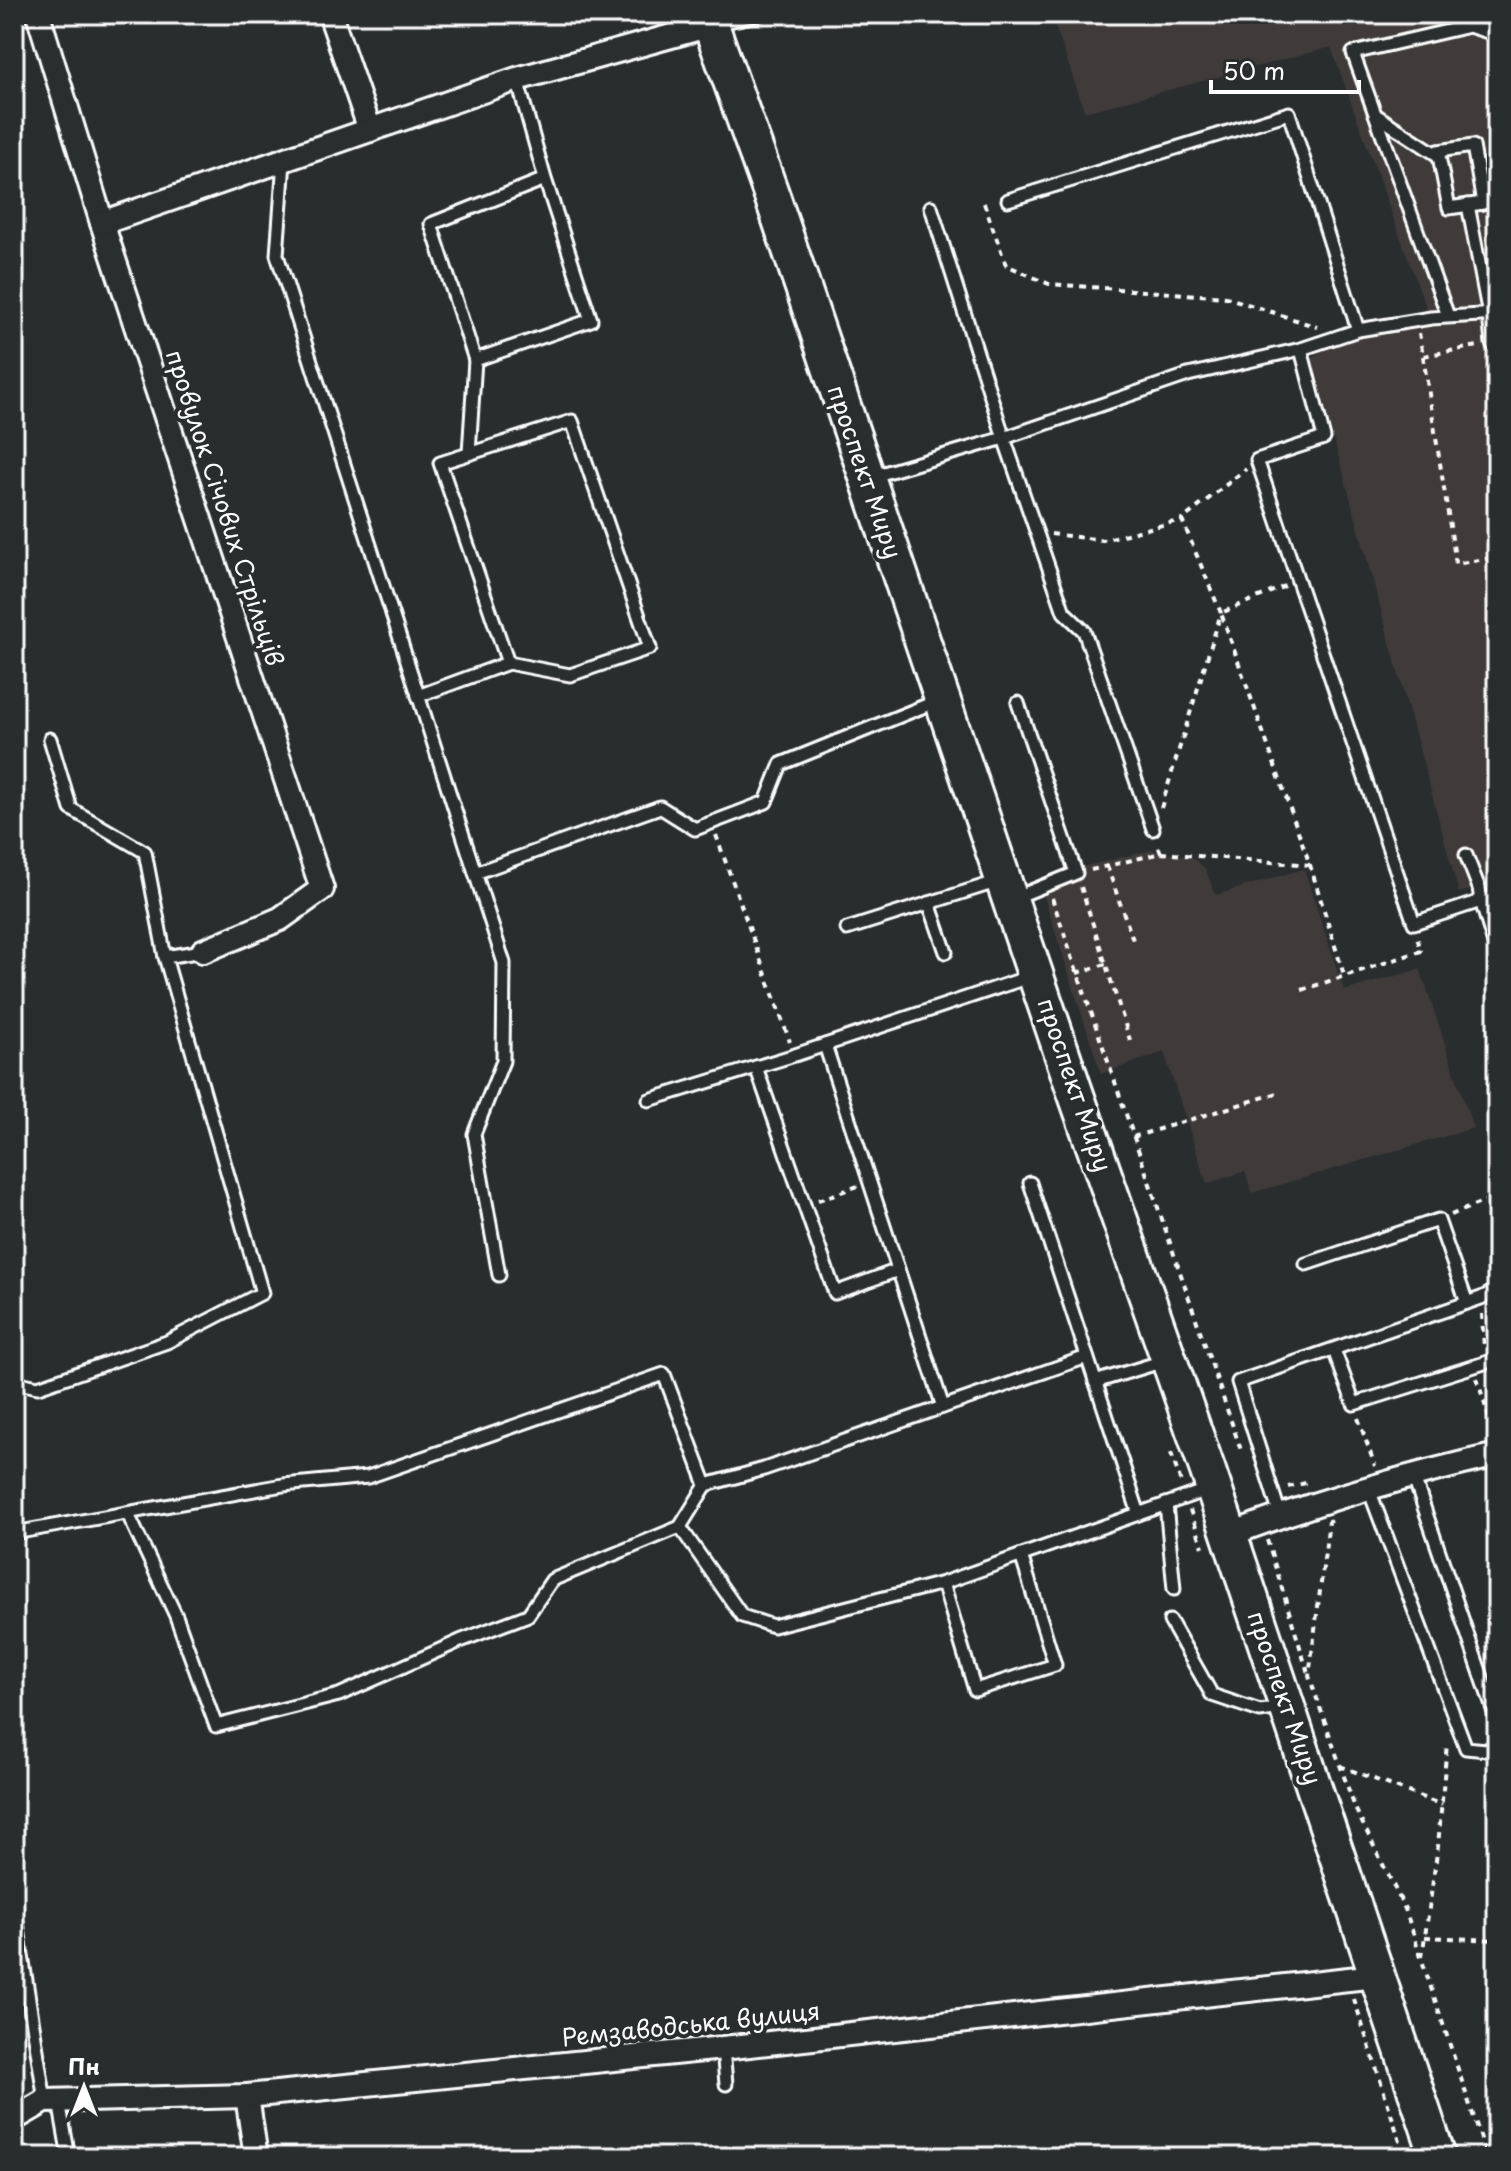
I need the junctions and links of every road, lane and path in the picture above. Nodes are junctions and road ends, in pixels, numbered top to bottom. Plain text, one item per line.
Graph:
1 (38, 14) edge
2 (330, 14) edge
3 (761, 14) edge
4 (709, 20) edge
5 (1497, 35) edge
6 (517, 79) junction
7 (1376, 115) junction
8 (370, 130) junction
9 (1439, 156) junction
10 (284, 161) junction
11 (545, 179) junction
12 (1008, 200) dead end
13 (984, 203) dead end
14 (1468, 205) junction
15 (931, 207) dead end
16 (102, 223) junction
17 (1493, 314) edge
18 (1448, 316) junction
19 (1416, 320) junction
20 (1358, 330) junction
21 (1341, 336) junction
22 (1494, 343) edge
23 (1301, 349) junction
24 (1423, 356) junction
25 (475, 360) junction
26 (1004, 438) junction
27 (469, 453) junction
28 (1257, 460) junction
29 (865, 478) junction
30 (1182, 520) junction
31 (1037, 533) junction
32 (1497, 557) edge
33 (1298, 581) junction
34 (1221, 613) junction
35 (508, 663) junction
36 (418, 696) junction
37 (941, 699) junction
38 (1018, 703) dead end
39 (50, 739) dead end
40 (712, 823) junction
41 (1153, 829) junction
42 (1161, 853) junction
43 (1466, 855) dead end
44 (1310, 865) junction
45 (1107, 866) junction
46 (475, 873) junction
47 (1076, 873) junction
48 (1047, 884) junction
49 (1006, 890) junction
50 (1497, 896) edge
51 (1481, 901) junction
52 (929, 903) junction
53 (1414, 923) junction
54 (847, 929) dead end
55 (1133, 940) dead end
56 (203, 951) joint
57 (946, 952) dead end
58 (1497, 953) edge
59 (165, 957) junction
60 (1106, 964) junction
61 (1077, 973) junction
62 (1036, 975) junction
63 (1344, 975) junction
64 (1302, 990) dead end
65 (1130, 1040) dead end
66 (825, 1045) junction
67 (795, 1055) junction
68 (756, 1067) junction
69 (1281, 1092) dead end
70 (649, 1100) dead end
71 (1133, 1137) junction
72 (870, 1182) junction
73 (1030, 1183) dead end
74 (1497, 1196) edge
75 (804, 1204) junction
76 (1438, 1220) junction
77 (1306, 1264) dead end
78 (898, 1270) junction
79 (499, 1275) dead end
80 (1497, 1290) edge
81 (1481, 1298) junction
82 (1467, 1303) junction
83 (1334, 1350) junction
84 (1087, 1357) junction
85 (1497, 1359) edge
86 (1168, 1360) junction
87 (1479, 1365) junction
88 (14, 1382) edge
89 (1095, 1382) junction
90 (1354, 1404) junction
91 (943, 1407) junction
92 (1496, 1448) edge
93 (1244, 1458) dead end
94 (1412, 1474) junction
95 (706, 1485) junction
96 (1213, 1487) junction
97 (1375, 1492) junction
98 (1166, 1504) junction
99 (128, 1514) junction
100 (1139, 1514) junction
101 (1271, 1519) junction
102 (680, 1527) junction
103 (14, 1533) edge
104 (1229, 1535) junction
105 (1021, 1555) junction
106 (943, 1583) junction
107 (1174, 1589) dead end
108 (1170, 1621) dead end
109 (1309, 1676) junction
110 (1450, 1705) junction
111 (1288, 1707) junction
112 (1497, 1721) edge
113 (1497, 1751) edge
114 (1340, 1766) junction
115 (1442, 1805) junction
116 (14, 1904) edge
117 (1425, 1937) junction
118 (1497, 1940) edge
119 (1421, 1959) junction
120 (1362, 1978) junction
121 (29, 1992) junction
122 (14, 1996) edge
123 (723, 2048) junction
124 (726, 2084) dead end
125 (247, 2096) junction
126 (52, 2101) junction
127 (14, 2119) edge
128 (69, 2157) edge
129 (256, 2157) edge
130 (1405, 2157) edge
131 (1438, 2157) edge
132 (1487, 2157) edge

1 - 16 street, провулок Січових Стрільців
2 - 8 street
3 - 4 lane
4 - 6 street
4 - 29 main road, проспект Миру
5 - 7 lane
6 - 8 street
6 - 11 lane
7 - 9 lane
7 - 18 lane
8 - 10 street
9 - 14 lane
9 - 14 lane
10 - 16 street
10 - 36 lane
11 - 25 lane
11 - 25 lane
12 - 20 lane
13 - 21 path
14 - 17 lane
15 - 26 lane
16 - 56 street, провулок Січових Стрільців
17 - 18 lane
17 - 22 lane
18 - 19 lane
19 - 20 lane
19 - 24 path
20 - 21 lane
21 - 23 lane
22 - 24 path
23 - 26 lane
23 - 28 lane
24 - 32 path
25 - 27 lane
26 - 29 lane
26 - 31 lane
27 - 35 lane
27 - 35 lane
28 - 30 path
28 - 33 lane
29 - 37 main road, проспект Миру
30 - 31 path
30 - 34 path
31 - 41 lane
33 - 34 path
33 - 53 lane
34 - 41 path
34 - 44 path
35 - 36 lane
36 - 46 lane
37 - 40 lane
37 - 49 main road, проспект Миру
38 - 47 lane
39 - 59 lane
40 - 46 lane
40 - 67 path
41 - 42 path
42 - 44 path
42 - 45 path
43 - 51 lane
44 - 63 path
45 - 47 path
45 - 55 path
46 - 79 lane
47 - 48 lane
47 - 60 path
48 - 49 lane
48 - 61 path
49 - 52 lane
49 - 62 main road, проспект Миру
50 - 51 lane
51 - 53 lane
51 - 58 lane
52 - 54 lane
52 - 57 lane
53 - 63 path
56 - 59 lane
59 - 88 lane
60 - 61 path
60 - 65 path
61 - 71 path
62 - 66 lane
62 - 86 main road, проспект Миру
63 - 64 path
66 - 67 lane
66 - 72 lane
67 - 68 lane
68 - 70 lane
68 - 75 lane
69 - 71 path
71 - 93 path
72 - 75 path
72 - 78 lane
73 - 84 lane
74 - 76 path
75 - 78 lane
76 - 77 lane
76 - 82 lane
78 - 91 lane
80 - 81 lane
81 - 82 lane
81 - 87 path
82 - 83 lane
83 - 90 lane
83 - 101 lane
84 - 89 lane
84 - 91 lane
85 - 87 lane
86 - 89 lane
86 - 96 main road, проспект Миру
87 - 90 lane
87 - 92 path
89 - 100 lane
90 - 97 path
91 - 95 lane
92 - 94 street
94 - 97 street
94 - 112 lane
95 - 99 lane
95 - 102 lane
96 - 98 lane
96 - 104 main road, проспект Миру
97 - 101 street
97 - 109 path
97 - 110 lane
98 - 100 lane
98 - 107 lane
99 - 102 lane
99 - 103 lane
100 - 105 lane
101 - 104 street
101 - 109 path
102 - 106 lane
104 - 111 main road, проспект Миру
105 - 106 lane
105 - 106 lane
108 - 111 lane
109 - 114 path
110 - 113 lane
110 - 115 path
111 - 120 main road, проспект Миру
114 - 115 path
114 - 119 path
115 - 117 path
116 - 121 lane
117 - 118 path
117 - 119 path
119 - 132 path
120 - 123 street, Ремзаводська вулиця
120 - 130 path
120 - 131 main road, проспект Миру
121 - 122 lane
121 - 126 lane
123 - 124 lane
123 - 125 street, Ремзаводська вулиця
125 - 126 street, Ремзаводська вулиця
125 - 129 street
126 - 127 street, Ремзаводська вулиця
126 - 128 lane

